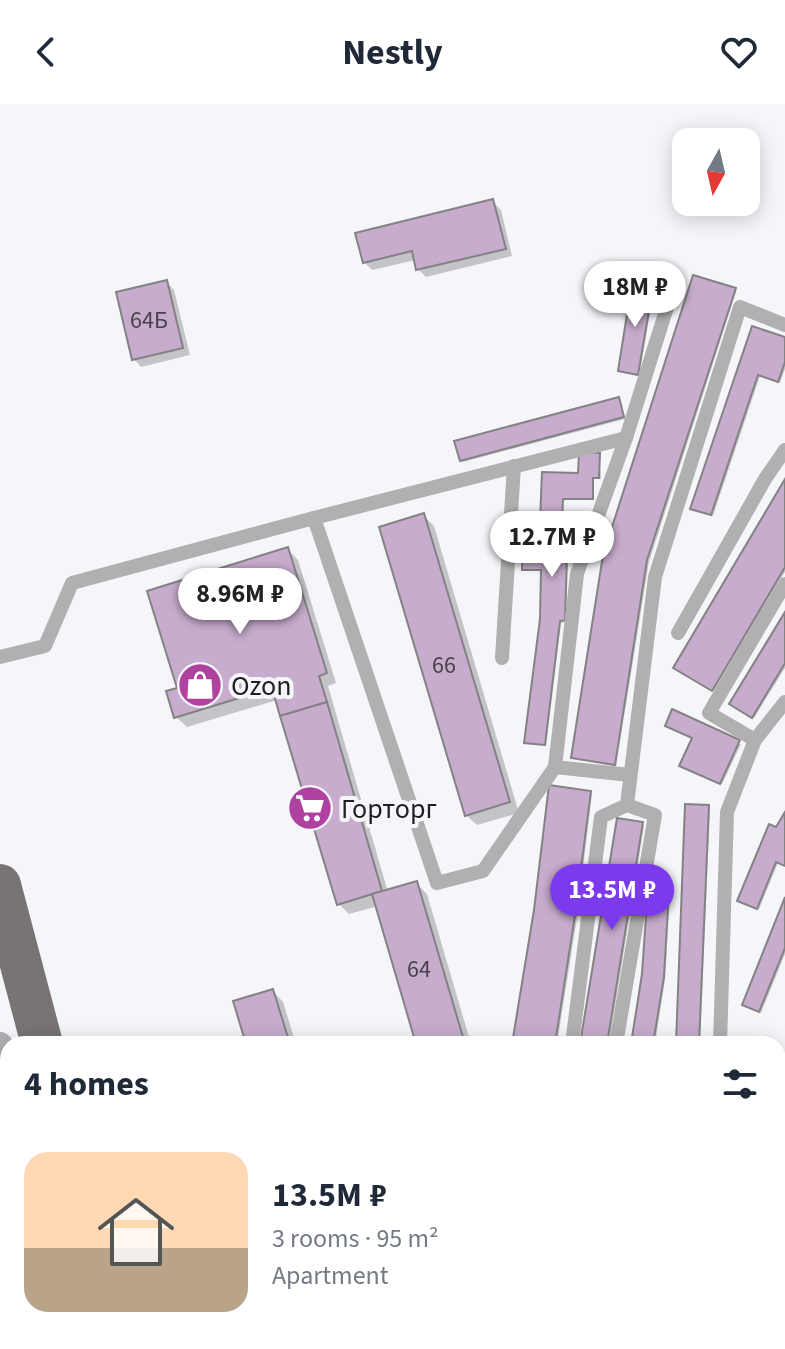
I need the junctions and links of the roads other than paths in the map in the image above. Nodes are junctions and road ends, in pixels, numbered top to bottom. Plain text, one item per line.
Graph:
1 (668, 304) dead end
2 (785, 325) edge
3 (626, 438) junction
4 (785, 450) edge
5 (514, 466) junction
6 (314, 518) junction
7 (785, 584) edge
8 (678, 633) dead end
9 (0, 657) edge
10 (502, 658) dead end
11 (785, 702) edge
12 (755, 740) junction
13 (555, 767) junction
14 (630, 775) junction
15 (627, 805) junction
16 (0, 885) edge
17 (40, 1036) edge
18 (573, 1036) edge
19 (617, 1036) edge
20 (720, 1036) edge

1 - 3 lane
2 - 14 lane
3 - 5 lane
3 - 13 lane
4 - 8 lane
5 - 6 lane
5 - 10 lane
6 - 9 lane
6 - 13 lane
7 - 12 lane
11 - 12 lane
12 - 20 lane
13 - 14 lane
14 - 15 lane
15 - 18 lane
15 - 19 lane
16 - 17 main road

